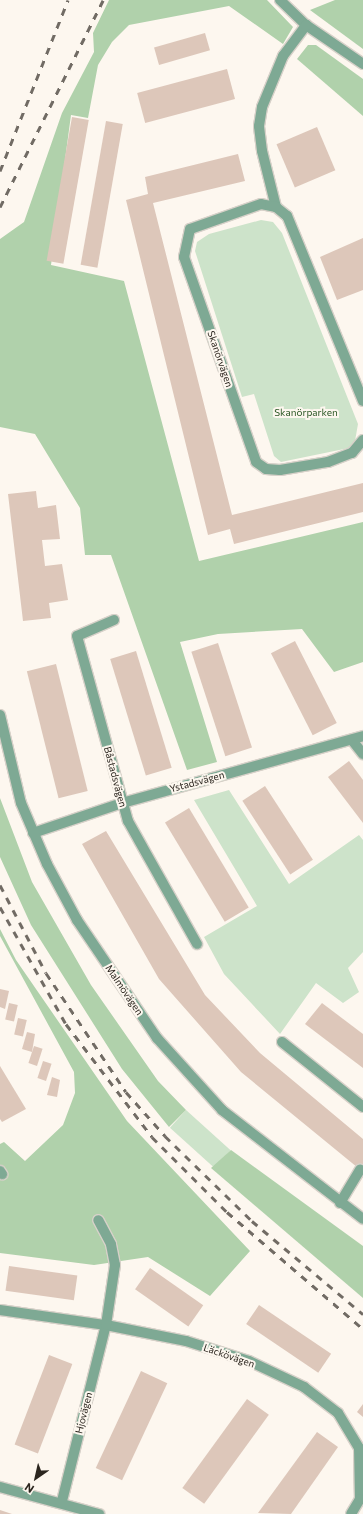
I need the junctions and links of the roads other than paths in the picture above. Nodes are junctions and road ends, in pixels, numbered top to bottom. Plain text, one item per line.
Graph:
1 (280, 0) edge
2 (306, 25) junction
3 (363, 64) edge
4 (276, 207) junction
5 (363, 401) edge
6 (363, 440) edge
7 (114, 620) dead end
8 (0, 715) edge
9 (363, 736) edge
10 (352, 740) junction
11 (363, 754) edge
12 (122, 803) junction
13 (33, 833) junction
14 (197, 944) dead end
15 (282, 1042) dead end
16 (363, 1108) edge
17 (360, 1170) dead end
18 (0, 1171) edge
19 (0, 1174) edge
20 (340, 1203) junction
21 (363, 1219) edge
22 (98, 1220) dead end
23 (0, 1310) edge
24 (106, 1325) junction
25 (0, 1487) edge
26 (62, 1501) junction
27 (99, 1514) edge
28 (351, 1514) edge

1 - 2 street
2 - 3 street
2 - 4 street
4 - 5 street
4 - 6 street, Skanörvägen
7 - 12 street, Båstadsvägen
8 - 13 street, Malmövägen
9 - 10 street, Ystadsvägen
10 - 11 street
10 - 12 street, Ystadsvägen
12 - 13 street, Ystadsvägen
12 - 14 street, Båstadsvägen
13 - 20 street, Malmövägen
15 - 16 street
17 - 20 street
18 - 19 street
20 - 21 street, Malmövägen
22 - 24 street, Hjovägen
23 - 24 street, Läckövägen
24 - 26 street, Hjovägen
24 - 28 street, Läckövägen
25 - 26 street
26 - 27 street

